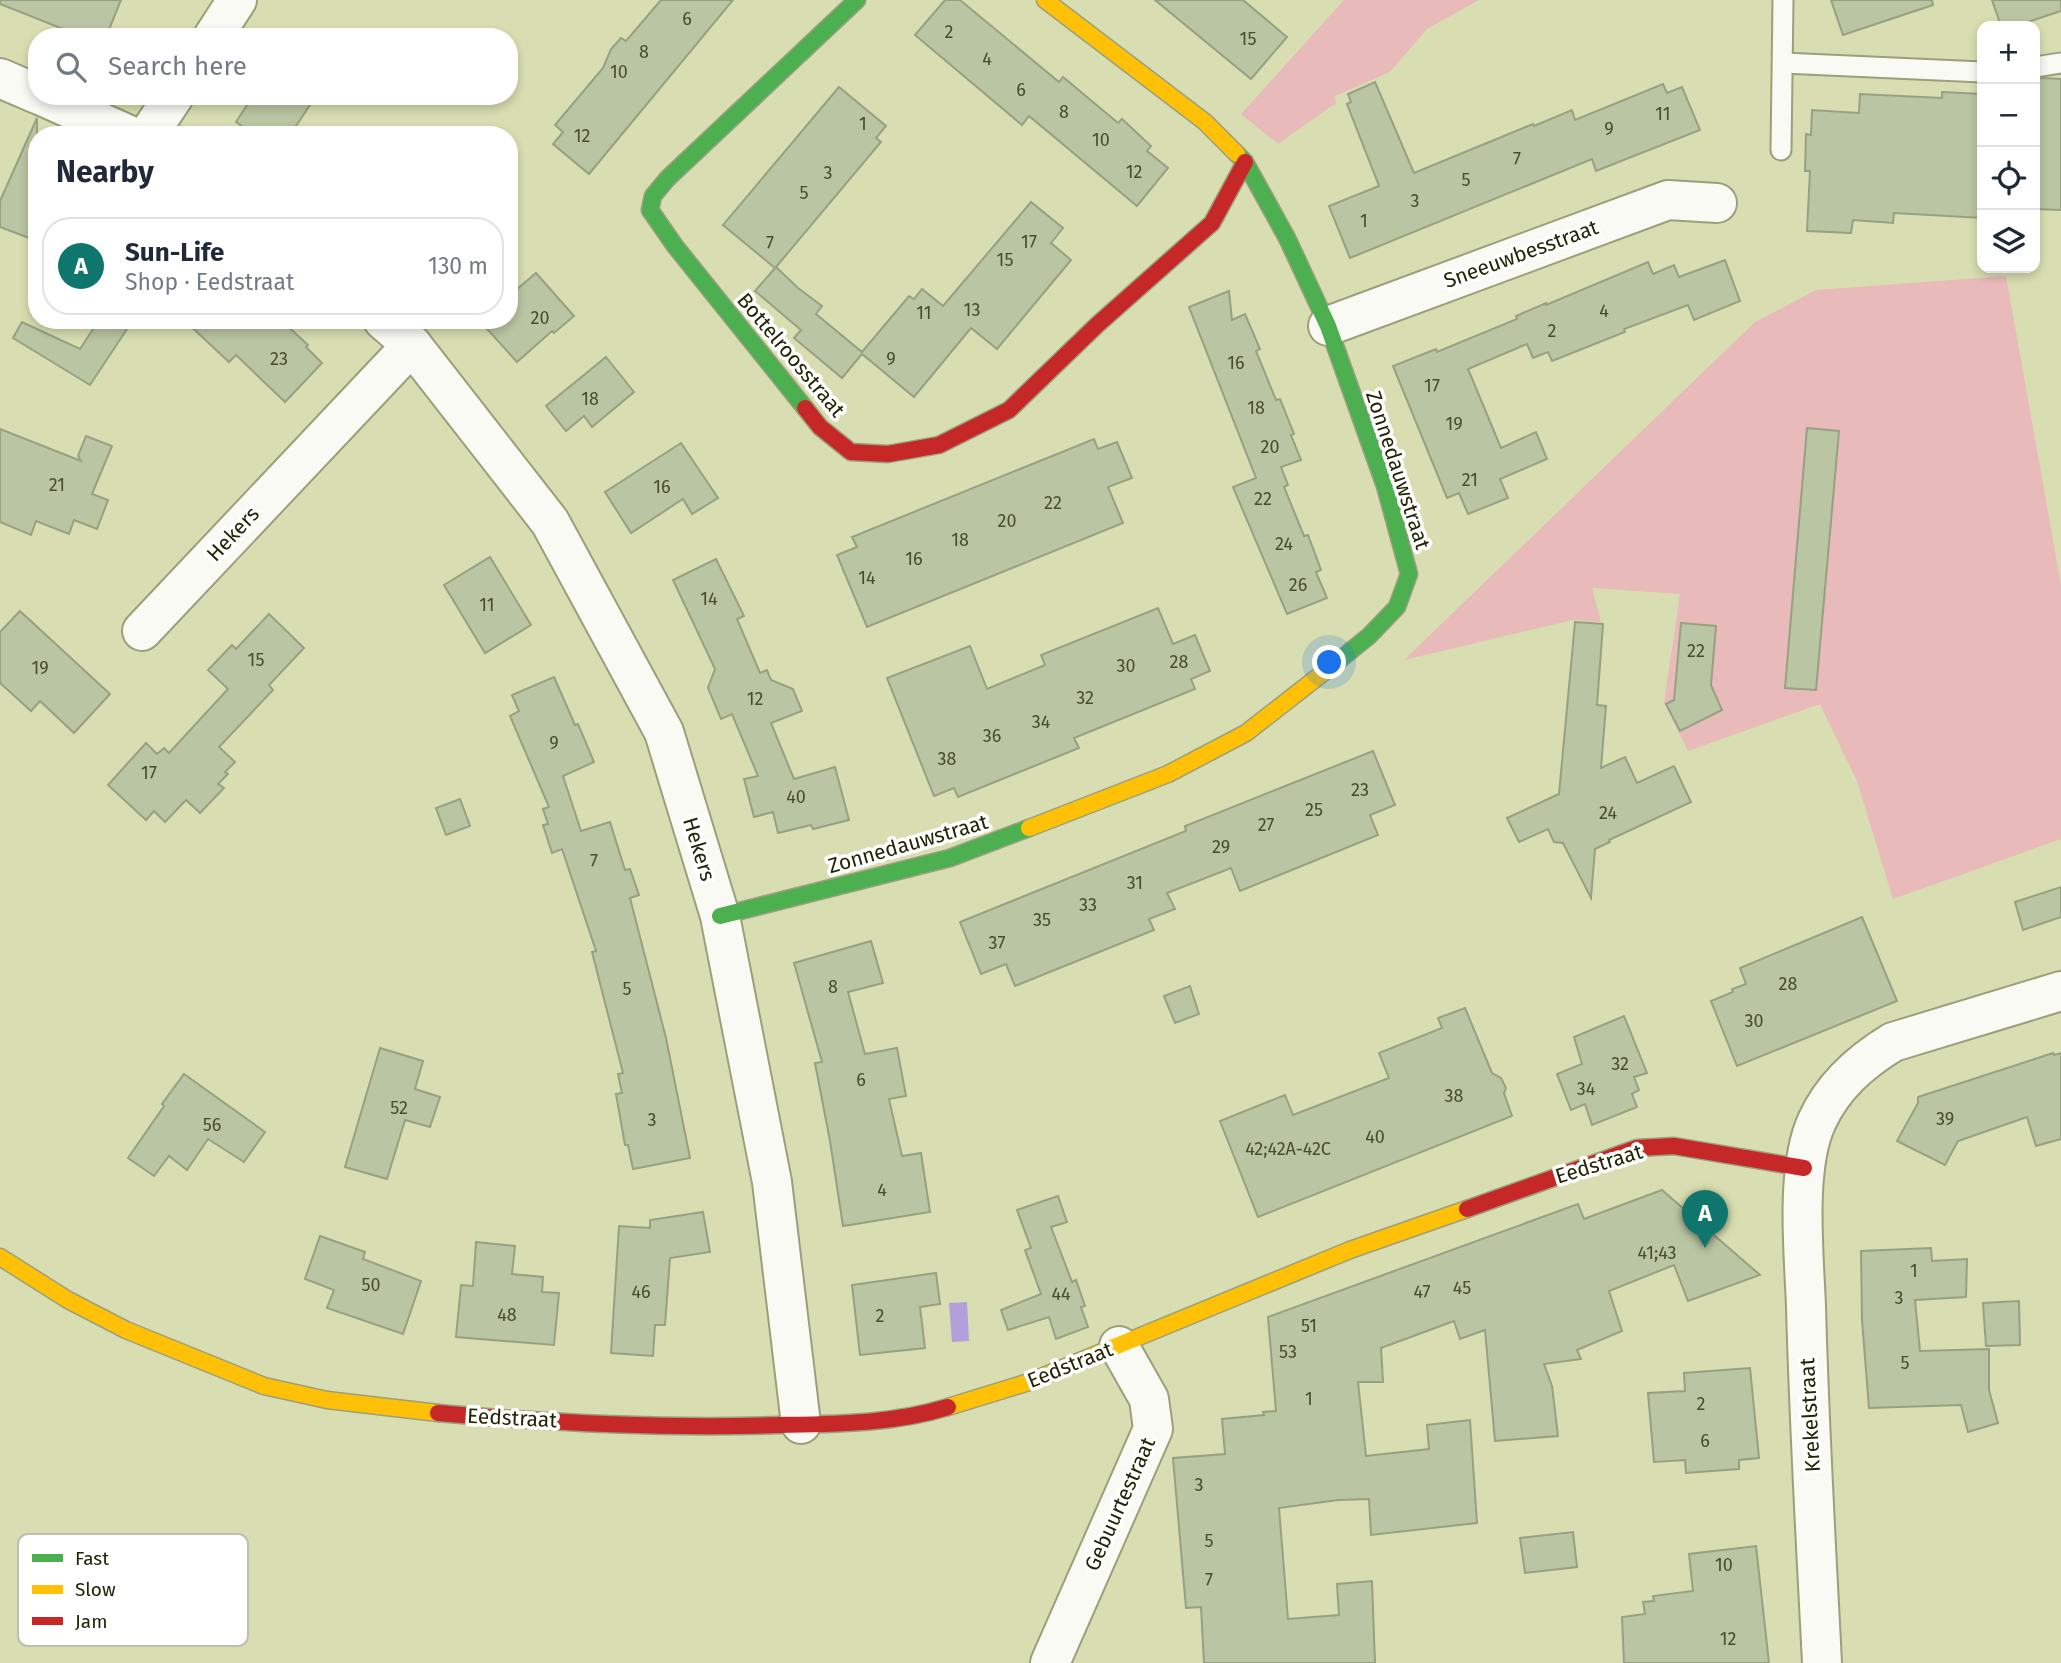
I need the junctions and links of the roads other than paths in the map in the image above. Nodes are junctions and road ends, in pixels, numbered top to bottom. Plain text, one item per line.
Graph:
1 (237, 0) edge
2 (857, 0) edge
3 (1045, 0) edge
4 (1783, 0) edge
5 (219, 28) edge
6 (1783, 63) junction
7 (2061, 63) edge
8 (2040, 66) edge
9 (1977, 72) edge
10 (0, 78) edge
11 (28, 90) edge
12 (62, 105) edge
13 (168, 105) edge
14 (109, 126) edge
15 (154, 126) edge
16 (1781, 150) dead end
17 (1245, 162) junction
18 (1717, 203) dead end
19 (1328, 326) junction
20 (393, 329) edge
21 (412, 345) junction
22 (142, 631) dead end
23 (720, 916) junction
24 (2061, 991) edge
25 (1804, 1168) junction
26 (0, 1257) edge
27 (1119, 1346) junction
28 (801, 1424) junction
29 (1050, 1663) edge
30 (1822, 1663) edge

1 - 5 street
2 - 17 street, Bottelroosstraat
3 - 17 street, Zonnedauwstraat
4 - 6 lane
6 - 9 lane
6 - 16 lane
7 - 8 lane
10 - 11 street
12 - 14 street
13 - 15 street
17 - 19 street, Zonnedauwstraat
18 - 19 street, Sneeuwbesstraat
19 - 23 street, Zonnedauwstraat
20 - 21 street, Hekers
21 - 22 street, Hekers
21 - 23 street, Hekers
23 - 28 street, Hekers
24 - 25 street
25 - 27 street, Eedstraat
25 - 30 street, Krekelstraat
26 - 28 street, Eedstraat
27 - 28 street, Eedstraat
27 - 29 street, Gebuurtestraat

